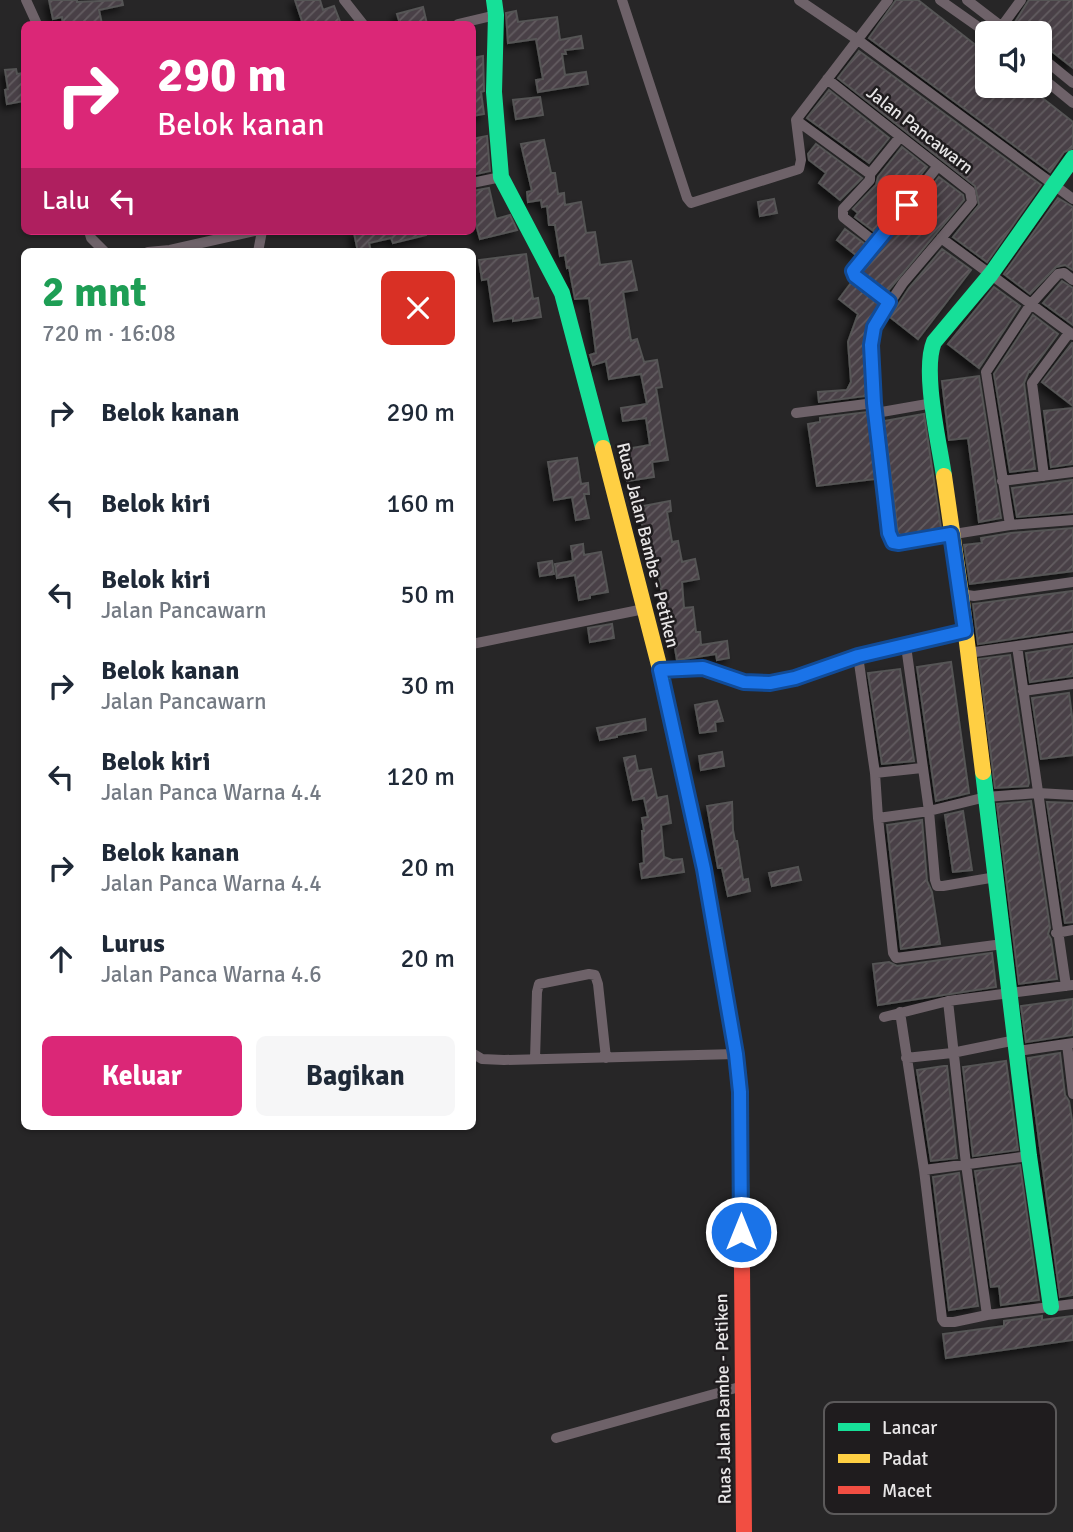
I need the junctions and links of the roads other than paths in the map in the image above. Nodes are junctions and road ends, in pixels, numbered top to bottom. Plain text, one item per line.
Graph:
1 (26, 0) edge
2 (344, 0) edge
3 (622, 0) edge
4 (799, 0) edge
5 (888, 0) edge
6 (940, 0) edge
7 (967, 0) edge
8 (1021, 0) edge
9 (494, 8) edge
10 (36, 21) edge
11 (361, 21) edge
12 (465, 21) edge
13 (994, 21) edge
14 (1010, 21) edge
15 (975, 24) edge
16 (858, 40) junction
17 (1052, 66) edge
18 (827, 79) junction
19 (1073, 83) edge
20 (1052, 86) edge
21 (1073, 103) edge
22 (796, 120) junction
23 (900, 137) junction
24 (1073, 158) edge
25 (938, 166) junction
26 (870, 174) junction
27 (500, 177) junction
28 (476, 182) edge
29 (1054, 184) junction
30 (1073, 199) edge
31 (236, 235) edge
32 (942, 239) junction
33 (876, 243) junction
34 (179, 248) edge
35 (991, 274) junction
36 (1073, 280) edge
37 (889, 302) junction
38 (1031, 304) junction
39 (1071, 334) edge
40 (933, 403) junction
41 (875, 408) junction
42 (796, 413) dead end
43 (1073, 472) edge
44 (1044, 476) junction
45 (1002, 481) junction
46 (1073, 520) edge
47 (1010, 525) junction
48 (951, 534) junction
49 (1073, 582) edge
50 (961, 594) junction
51 (644, 609) junction
52 (965, 631) junction
53 (1073, 638) edge
54 (476, 643) edge
55 (906, 646) junction
56 (1017, 646) junction
57 (968, 653) junction
58 (858, 656) junction
59 (660, 670) junction
60 (1073, 684) edge
61 (1023, 691) junction
62 (922, 768) junction
63 (875, 774) junction
64 (1038, 793) junction
65 (1073, 796) edge
66 (986, 797) junction
67 (929, 811) junction
68 (878, 818) junction
69 (996, 877) junction
70 (1073, 930) edge
71 (1056, 933) junction
72 (1003, 944) junction
73 (1069, 986) edge
74 (1009, 992) junction
75 (948, 1001) junction
76 (900, 1012) junction
77 (884, 1017) dead end
78 (1070, 1043) edge
79 (1017, 1045) junction
80 (952, 1053) junction
81 (736, 1054) junction
82 (476, 1055) edge
83 (606, 1058) junction
84 (906, 1058) junction
85 (535, 1059) junction
86 (1073, 1094) edge
87 (1029, 1156) junction
88 (966, 1164) junction
89 (924, 1170) junction
90 (1073, 1304) edge
91 (1051, 1307) junction
92 (987, 1315) junction
93 (743, 1386) junction
94 (556, 1437) dead end
95 (744, 1532) edge

1 - 10 street
2 - 11 street
3 - 22 street
4 - 16 street
5 - 16 street
6 - 15 street
7 - 13 street
8 - 14 street
9 - 12 street
9 - 27 main road, Ruas Jalan Bambe - Petiken
16 - 18 street
16 - 29 street
17 - 19 street
18 - 22 street
18 - 23 street, Jalan Pancawarn
20 - 21 street
22 - 26 street
23 - 25 street, Jalan Pancawarn
23 - 26 street
24 - 29 main road
25 - 32 street, Jalan Pancawarn
25 - 33 street
26 - 33 street
27 - 28 street
27 - 51 main road, Ruas Jalan Bambe - Petiken
29 - 30 street
29 - 35 main road
31 - 34 street
32 - 35 street
32 - 37 street, Jalan Pancawarn
33 - 37 street
35 - 38 street
35 - 40 main road
36 - 38 street
37 - 41 street, Jalan Pancawarn
38 - 39 street
38 - 45 street
39 - 44 street
40 - 41 street
40 - 48 main road
41 - 42 street
41 - 48 street, Jalan Pancawarn
43 - 44 street
44 - 45 street
45 - 47 street
46 - 47 street
47 - 48 street
48 - 50 main road
49 - 50 street
50 - 52 main road
51 - 54 street
51 - 59 main road, Ruas Jalan Bambe - Petiken
52 - 55 street
52 - 57 main road
53 - 56 street
55 - 58 street
55 - 62 street
56 - 57 street
56 - 61 street
57 - 66 main road
58 - 59 street
58 - 63 street
59 - 81 main road, Ruas Jalan Bambe - Petiken
60 - 61 street
61 - 64 street
62 - 63 street
62 - 67 street
63 - 68 street
64 - 65 street
64 - 66 street
64 - 71 street
66 - 67 street
66 - 69 main road
67 - 68 street
67 - 69 street
68 - 72 street
69 - 72 main road
70 - 71 street
71 - 73 street
72 - 74 main road
73 - 74 street
74 - 75 street
74 - 79 main road
75 - 76 street
75 - 80 street
76 - 77 street
76 - 84 street
78 - 79 street
78 - 86 street
79 - 80 street
79 - 87 main road
80 - 84 street
80 - 88 street
81 - 83 street
81 - 93 main road, Ruas Jalan Bambe - Petiken
82 - 85 street
83 - 85 street
83 - 85 street
84 - 89 street
87 - 88 street
87 - 91 main road
88 - 89 street
88 - 92 street
89 - 92 street
90 - 91 street
91 - 92 street
93 - 94 street
93 - 95 main road, Ruas Jalan Bambe - Petiken

